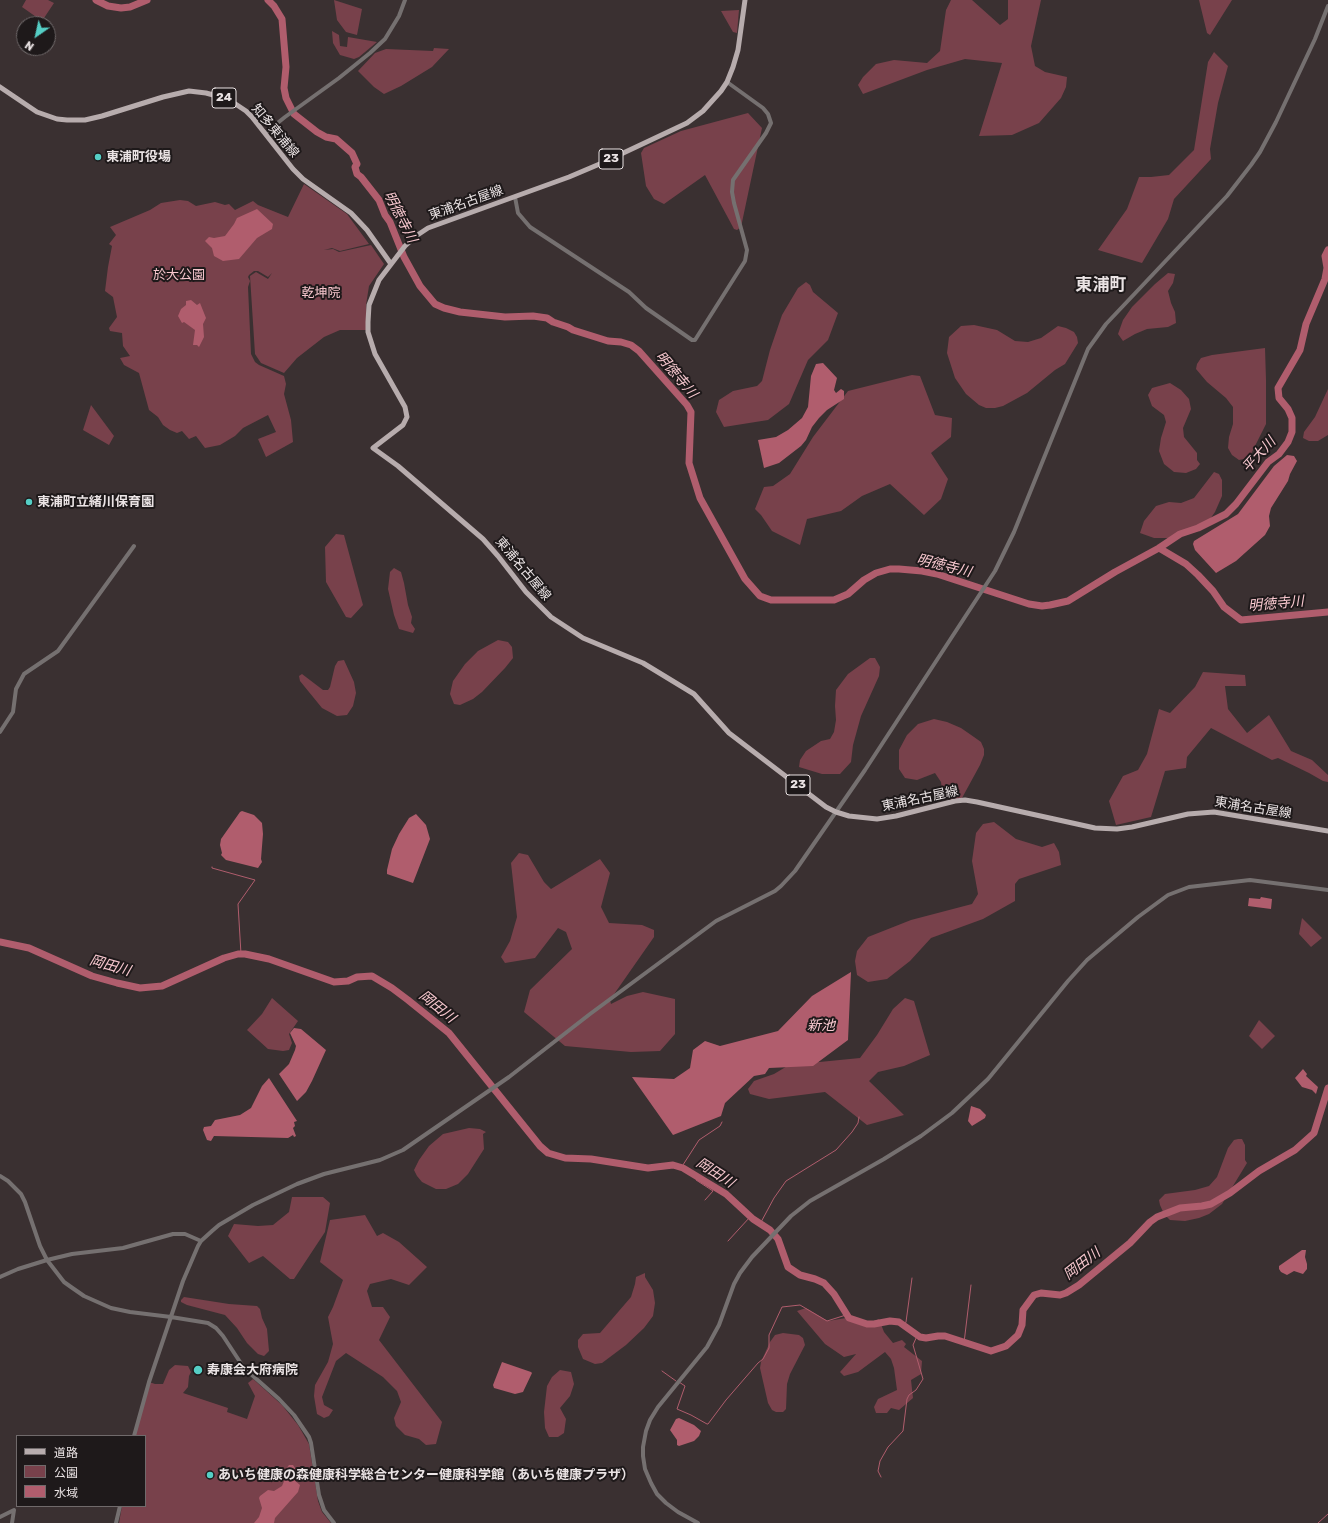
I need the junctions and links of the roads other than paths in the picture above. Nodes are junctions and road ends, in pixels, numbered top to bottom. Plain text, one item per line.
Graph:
1 (405, 0) edge
2 (745, 0) edge
3 (1328, 6) edge
4 (727, 82) junction
5 (0, 87) edge
6 (265, 133) junction
7 (515, 197) junction
8 (391, 264) junction
9 (134, 546) dead end
10 (0, 732) edge
11 (836, 812) junction
12 (1328, 831) edge
13 (1328, 890) edge
14 (0, 1176) edge
15 (201, 1241) junction
16 (47, 1260) junction
17 (0, 1277) edge
18 (171, 1317) junction
19 (134, 1435) edge
20 (120, 1507) edge
21 (0, 1517) edge
22 (12, 1523) edge
23 (116, 1523) edge
24 (334, 1523) edge
25 (698, 1523) edge

1 - 6 street
2 - 4 main road, 東浦名古屋線 / 23
3 - 11 street
4 - 7 main road, 東浦名古屋線 / 23
4 - 7 street
5 - 6 main road, 知多東浦線 / 24
6 - 8 main road, 知多東浦線 / 24
7 - 8 main road, 東浦名古屋線 / 23
8 - 11 main road, 東浦名古屋線 / 23
9 - 10 street
11 - 12 main road, 東浦名古屋線 / 23
11 - 15 street
13 - 25 street
14 - 16 street
15 - 16 street
15 - 18 street
16 - 17 street
16 - 18 street
18 - 19 street
18 - 24 street
20 - 23 street
21 - 22 street

